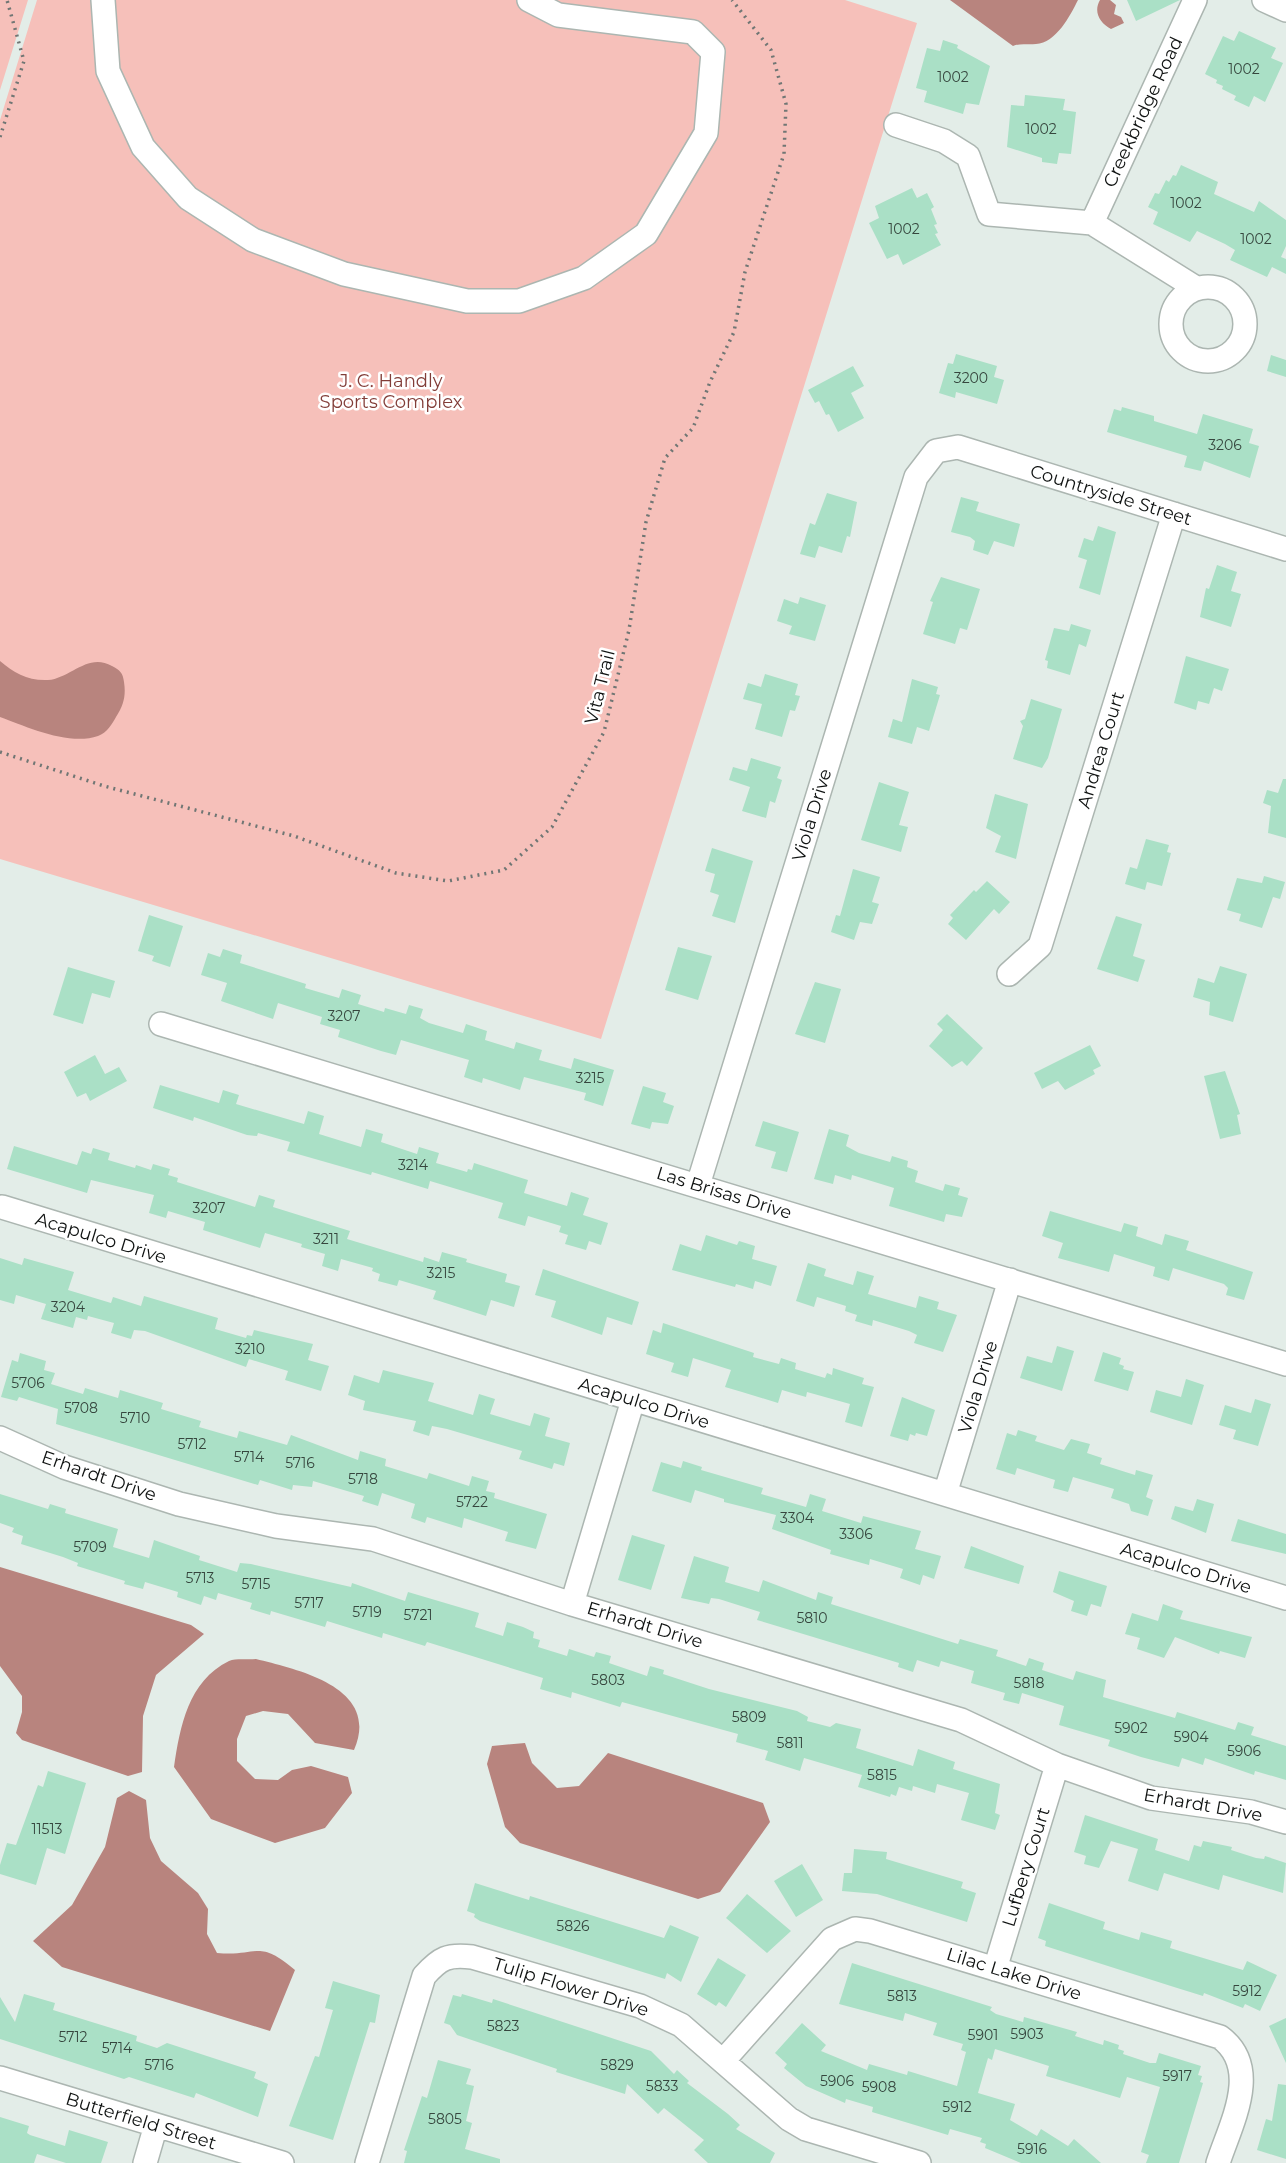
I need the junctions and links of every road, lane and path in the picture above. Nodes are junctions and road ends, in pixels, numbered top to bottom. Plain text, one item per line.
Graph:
1 (7, 0) edge
2 (103, 0) edge
3 (529, 0) edge
4 (732, 0) edge
5 (1195, 0) edge
6 (1264, 0) edge
7 (1286, 10) edge
8 (896, 125) dead end
9 (0, 137) edge
10 (1092, 223) junction
11 (1196, 288) dead end
12 (936, 451) joint
13 (1174, 514) junction
14 (1286, 549) edge
15 (0, 752) edge
16 (1009, 974) dead end
17 (161, 1024) dead end
18 (698, 1185) junction
19 (2, 1207) edge
20 (1010, 1280) junction
21 (1286, 1364) edge
22 (633, 1400) junction
23 (0, 1438) edge
24 (945, 1494) junction
25 (1286, 1598) edge
26 (572, 1604) junction
27 (1057, 1765) junction
28 (1286, 1822) edge
29 (995, 1969) junction
30 (723, 2061) junction
31 (0, 2078) edge
32 (156, 2125) junction
33 (145, 2163) edge
34 (282, 2163) edge
35 (367, 2163) edge
36 (919, 2163) edge
37 (1219, 2163) edge

1 - 9 path
2 - 3 street
4 - 15 path, Vita Trail
5 - 10 street, Creekbridge Road
6 - 7 street
8 - 10 street
10 - 11 street
12 - 13 street, Countryside Street
12 - 18 street, Viola Drive
13 - 14 street, Countryside Street
13 - 16 street, Andrea Court
17 - 18 street, Las Brisas Drive
18 - 20 street, Las Brisas Drive
19 - 22 street, Acapulco Drive
20 - 21 street, Las Brisas Drive
20 - 24 street, Viola Drive
22 - 24 street, Acapulco Drive
22 - 26 street
23 - 26 street, Erhardt Drive
24 - 25 street, Acapulco Drive
26 - 27 street, Erhardt Drive
27 - 28 street, Erhardt Drive
27 - 29 street, Lufbery Court
29 - 30 street, Lilac Lake Drive
29 - 37 street, Lilac Lake Drive
30 - 35 street, Tulip Flower Drive
30 - 36 street, Tulip Flower Drive
31 - 32 street, Butterfield Street
32 - 33 street
32 - 34 street, Butterfield Street

